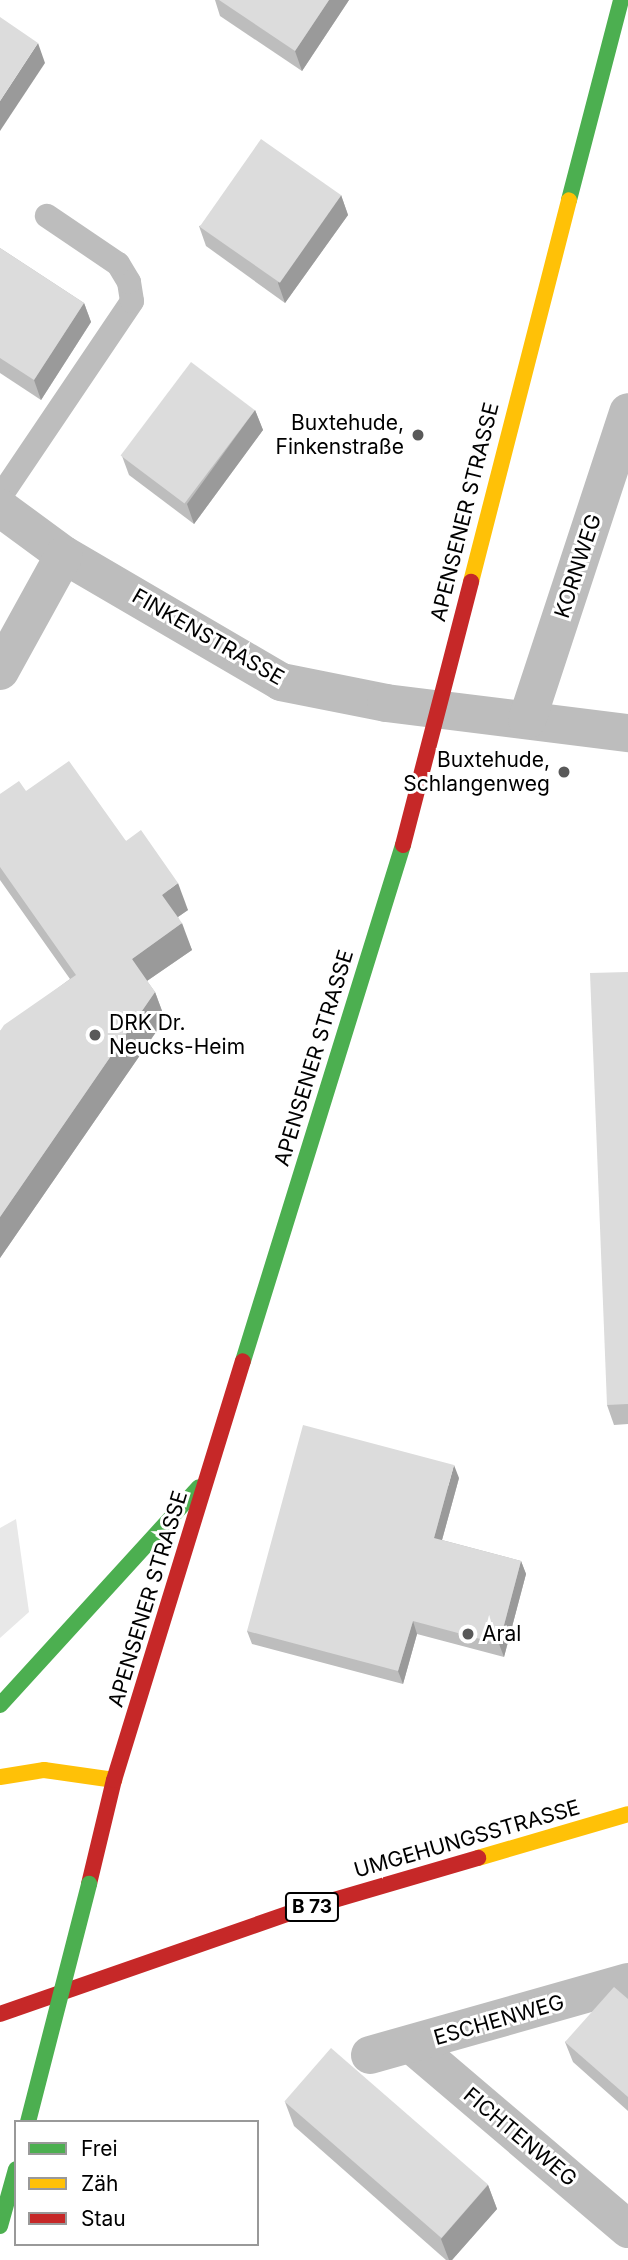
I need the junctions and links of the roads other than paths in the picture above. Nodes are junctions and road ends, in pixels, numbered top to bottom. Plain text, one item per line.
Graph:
1 (621, 0) edge
2 (47, 216) dead end
3 (628, 412) edge
4 (0, 497) edge
5 (0, 508) edge
6 (64, 555) junction
7 (0, 671) edge
8 (439, 708) junction
9 (527, 720) junction
10 (628, 733) edge
11 (207, 1478) junction
12 (0, 1705) edge
13 (0, 1777) edge
14 (114, 1780) junction
15 (628, 1814) edge
16 (628, 1982) edge
17 (0, 2014) edge
18 (412, 2045) junction
19 (370, 2055) dead end
20 (29, 2120) edge
21 (14, 2174) edge
22 (0, 2226) edge
23 (628, 2229) edge

1 - 8 main road, APENSENER STRASSE
2 - 4 lane
3 - 9 street, KORNWEG
5 - 6 street, FINKENSTRASSE
6 - 7 street
6 - 8 street, FINKENSTRASSE
8 - 9 street, FINKENSTRASSE
8 - 11 main road, APENSENER STRASSE
9 - 10 street, FINKENSTRASSE
11 - 12 main road
11 - 14 main road, APENSENER STRASSE
13 - 14 main road
14 - 20 main road, APENSENER STRASSE, bridge
15 - 17 main road, UMGEHUNGSSTRASSE / B 73
16 - 18 street, ESCHENWEG
18 - 19 street, ESCHENWEG
18 - 23 street, FICHTENWEG
21 - 22 main road

